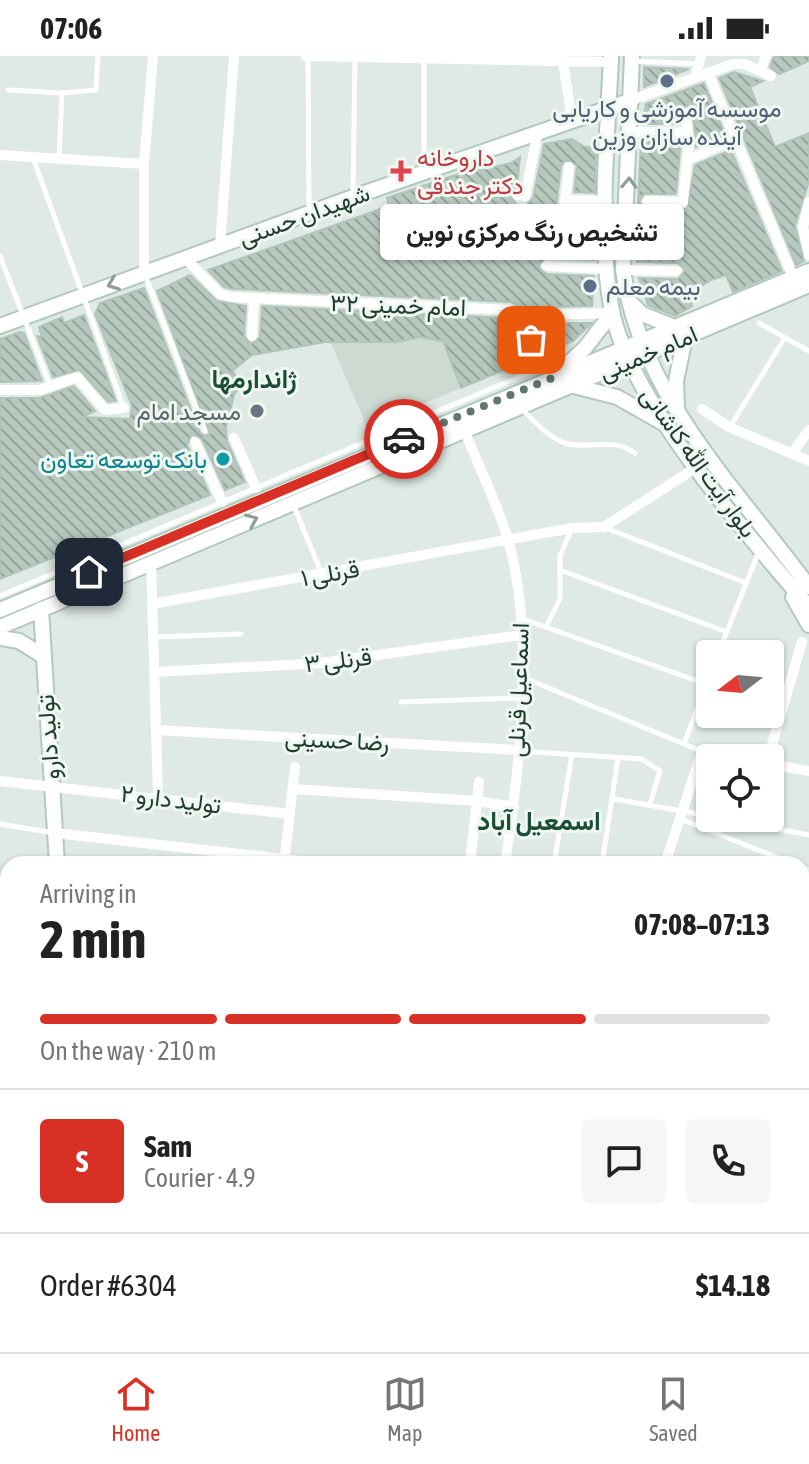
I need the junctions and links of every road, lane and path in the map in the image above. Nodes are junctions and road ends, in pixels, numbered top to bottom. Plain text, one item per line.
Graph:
1 (98, 56) edge
2 (153, 56) edge
3 (234, 56) edge
4 (307, 56) edge
5 (766, 56) edge
6 (355, 57) edge
7 (424, 58) junction
8 (562, 58) edge
9 (611, 59) edge
10 (632, 59) edge
11 (700, 60) edge
12 (734, 60) edge
13 (708, 73) junction
14 (695, 78) junction
15 (8, 90) dead end
16 (62, 93) junction
17 (632, 100) junction
18 (609, 108) junction
19 (685, 114) dead end
20 (572, 120) junction
21 (538, 131) junction
22 (630, 132) junction
23 (686, 132) junction
24 (736, 139) junction
25 (0, 155) edge
26 (33, 157) junction
27 (59, 159) junction
28 (687, 160) junction
29 (144, 164) junction
30 (569, 167) dead end
31 (424, 172) junction
32 (517, 195) dead end
33 (353, 197) junction
34 (565, 200) junction
35 (607, 201) junction
36 (647, 201) dead end
37 (809, 202) edge
38 (309, 214) junction
39 (563, 216) dead end
40 (220, 246) junction
41 (809, 255) edge
42 (0, 256) edge
43 (186, 259) junction
44 (546, 266) dead end
45 (606, 269) junction
46 (623, 270) junction
47 (677, 271) dead end
48 (144, 273) junction
49 (805, 281) edge
50 (83, 296) junction
51 (627, 298) junction
52 (254, 299) junction
53 (612, 313) junction
54 (541, 315) dead end
55 (25, 317) junction
56 (759, 323) dead end
57 (0, 326) edge
58 (681, 333) junction
59 (252, 336) dead end
60 (784, 339) junction
61 (645, 348) junction
62 (809, 351) edge
63 (628, 355) junction
64 (549, 372) junction
65 (570, 385) junction
66 (51, 387) junction
67 (0, 390) edge
68 (519, 406) junction
69 (124, 408) joint
70 (702, 409) dead end
71 (677, 412) junction
72 (667, 426) junction
73 (729, 427) junction
74 (464, 429) junction
75 (809, 430) edge
76 (205, 431) dead end
77 (234, 438) dead end
78 (195, 442) dead end
79 (635, 453) dead end
80 (792, 453) junction
81 (809, 461) edge
82 (697, 467) junction
83 (256, 488) junction
84 (222, 502) junction
85 (292, 503) junction
86 (604, 527) junction
87 (572, 528) junction
88 (508, 542) junction
89 (761, 548) junction
90 (151, 562) junction
91 (785, 567) junction
92 (560, 570) junction
93 (322, 574) junction
94 (809, 576) edge
95 (746, 583) junction
96 (809, 587) edge
97 (0, 596) edge
98 (152, 604) junction
99 (809, 607) edge
100 (41, 609) junction
101 (0, 610) edge
102 (522, 619) junction
103 (547, 625) junction
104 (809, 625) edge
105 (0, 627) edge
106 (727, 632) junction
107 (241, 634) dead end
108 (521, 635) junction
109 (153, 637) junction
110 (0, 638) edge
111 (724, 640) edge
112 (802, 642) dead end
113 (43, 656) junction
114 (155, 672) junction
115 (521, 677) junction
116 (696, 680) edge
117 (520, 698) junction
118 (401, 702) dead end
119 (696, 711) edge
120 (156, 730) junction
121 (684, 744) junction
122 (772, 744) edge
123 (696, 749) edge
124 (517, 750) junction
125 (572, 754) junction
126 (618, 758) junction
127 (295, 767) dead end
128 (784, 767) edge
129 (696, 769) edge
130 (809, 771) edge
131 (0, 781) edge
132 (479, 782) dead end
133 (52, 786) junction
134 (293, 789) junction
135 (158, 797) junction
136 (614, 799) junction
137 (477, 801) junction
138 (650, 804) junction
139 (514, 807) junction
140 (290, 814) junction
141 (681, 814) junction
142 (696, 815) edge
143 (0, 824) edge
144 (784, 830) edge
145 (55, 833) junction
146 (809, 835) edge
147 (56, 856) edge
148 (237, 856) edge
149 (285, 856) edge
150 (471, 856) edge
151 (506, 856) edge
152 (555, 856) edge
153 (603, 856) edge
154 (668, 856) edge
155 (769, 856) edge

1 - 16 lane
2 - 29 street
3 - 40 street
4 - 6 street
4 - 38 lane
5 - 12 street
6 - 7 street
6 - 33 lane
7 - 8 street
7 - 31 lane
8 - 9 street
8 - 20 street
9 - 18 main road, بلوار آیت الله کاشانی
10 - 11 lane
10 - 17 main road, بلوار آیت الله کاشانی
11 - 14 street
12 - 13 street
13 - 14 street
13 - 24 street
14 - 17 street
15 - 16 lane
16 - 27 lane
17 - 18 main road, شهیدان حسنی
17 - 22 main road, بلوار آیت الله کاشانی
18 - 20 main road, شهیدان حسنی
18 - 35 main road, بلوار آیت الله کاشانی
19 - 23 street
20 - 21 main road, شهیدان حسنی
21 - 31 main road, شهیدان حسنی
21 - 32 street
22 - 23 street
46 -> 22 main road, بلوار آیت الله کاشانی
23 - 28 street
24 - 28 street
24 - 49 street
25 - 26 street
26 - 27 street
26 - 50 lane
27 - 29 street
28 - 36 street
29 - 48 street
30 - 34 street
31 - 33 main road, شهیدان حسنی
33 - 38 main road, شهیدان حسنی
34 - 35 street
34 - 39 street
35 - 45 main road, بلوار آیت الله کاشانی
37 - 41 street
38 - 40 main road, شهیدان حسنی
40 - 43 main road, شهیدان حسنی
42 - 55 lane
43 - 48 main road, شهیدان حسنی
43 - 52 street
44 - 45 street
45 - 53 main road, بلوار آیت الله کاشانی
46 - 47 street
46 - 51 main road, بلوار آیت الله کاشانی
48 -> 50 main road, شهیدان حسنی
48 - 76 lane
49 - 58 main road, امام خمینی
50 - 55 main road, شهیدان حسنی
50 - 69 lane
51 - 58 main road
51 - 61 main road, بلوار آیت الله کاشانی
52 - 59 street
52 - 64 street, امام خمینی ۳۲
53 - 54 street
53 - 63 main road, بلوار آیت الله کاشانی
53 - 64 main road
55 - 57 main road, شهیدان حسنی
55 - 66 lane
56 - 60 lane
58 - 61 main road, امام خمینی
58 - 71 main road
60 - 62 lane
60 - 73 lane
61 - 63 main road, امام خمینی
61 - 71 main road, بلوار آیت الله کاشانی
63 - 64 main road, امام خمینی
63 - 65 main road, امام خمینی
63 - 72 main road, بلوار آیت الله کاشانی
64 - 83 lane, امام خمینی
64 - 101 main road, امام خمینی
65 - 68 main road, امام خمینی
65 - 72 main road
66 - 67 street
66 - 69 street
68 - 74 main road, امام خمینی
68 - 79 lane
70 - 73 street
71 - 91 main road, بلوار آیت الله کاشانی
72 - 82 main road, بلوار آیت الله کاشانی
73 - 80 street
74 - 85 main road, امام خمینی
74 - 88 street, اسماعیل قرنلی
75 - 80 street
77 - 83 street
78 - 84 street
80 - 81 street
82 - 86 street
82 - 89 main road, بلوار آیت الله کاشانی
83 - 84 lane, امام خمینی
84 - 97 lane, امام خمینی
90 -> 85 main road, امام خمینی
85 - 93 lane
86 - 87 street, قرنلی ۱
86 - 95 lane
87 - 88 street, قرنلی ۱
87 - 92 lane
88 - 93 street, قرنلی ۱
88 - 102 street, اسماعیل قرنلی
89 - 91 main road, بلوار آیت الله کاشانی
89 - 95 lane
90 - 98 street
90 - 100 main road, امام خمینی
91 - 94 main road, بلوار آیت الله کاشانی
91 - 96 main road, بلوار آیت الله کاشانی
91 - 99 main road, بلوار آیت الله کاشانی
91 - 104 main road, بلوار آیت الله کاشانی
92 - 103 lane
92 - 106 lane
93 - 98 street, قرنلی ۱
95 - 106 lane
98 - 109 street
100 - 105 main road, امام خمینی
100 - 113 main road, تولید دارو
102 - 103 lane
102 - 108 street, اسماعیل قرنلی
103 - 116 lane
106 - 111 lane
107 - 109 lane
108 - 114 street, قرنلی ۳
108 - 115 street, اسماعیل قرنلی
109 - 114 street
110 - 113 main road
112 - 122 street
113 - 133 main road, تولید دارو
114 - 120 street
115 - 117 street, اسماعیل قرنلی
115 - 121 lane
117 - 118 lane
117 - 124 street, اسماعیل قرنلی
119 - 121 lane
120 - 124 street, رضا حسینی
120 - 135 street
121 - 123 lane
124 - 125 lane
124 - 139 street, اسماعیل قرنلی
125 - 126 lane
125 - 152 lane
126 - 136 lane
126 - 138 lane
127 - 134 street
128 - 130 street
129 - 141 street
131 - 133 street, تولید دارو ۲
132 - 137 street
133 - 135 street, تولید دارو ۲
133 - 145 main road, تولید دارو
134 - 137 street
134 - 140 street
135 - 140 street, تولید دارو ۲
136 - 138 lane
136 - 153 lane
137 - 139 street
137 - 150 street
138 - 141 lane
139 - 151 street, اسماعیل قرنلی
140 - 149 street
141 - 142 lane
141 - 154 street
141 - 155 lane
143 - 145 lane
144 - 146 lane
145 - 147 main road, تولید دارو
145 - 148 street

